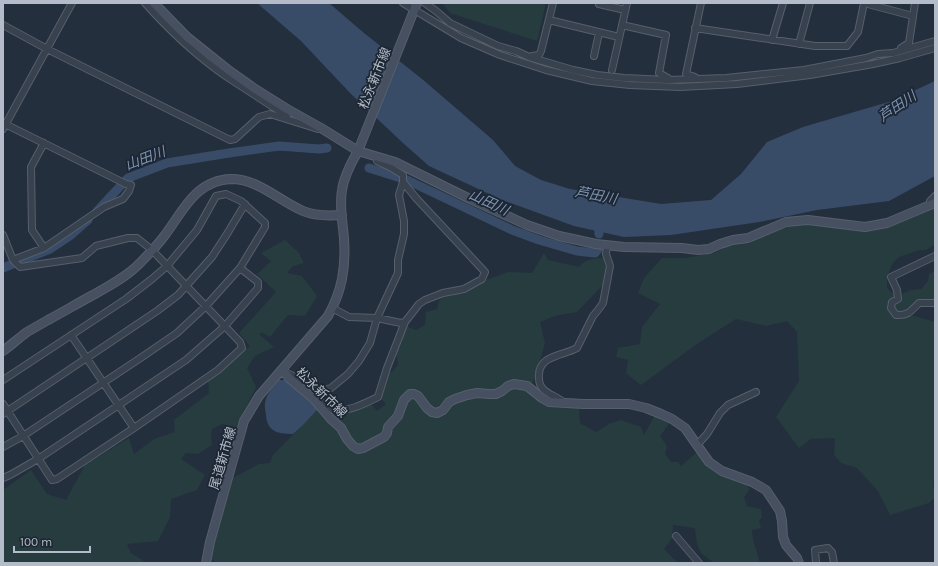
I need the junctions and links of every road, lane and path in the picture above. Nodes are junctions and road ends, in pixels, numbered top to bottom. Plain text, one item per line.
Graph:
1 (72, 3) edge
2 (141, 3) edge
3 (403, 3) edge
4 (425, 3) edge
5 (553, 3) edge
6 (627, 3) edge
7 (701, 3) edge
8 (783, 3) edge
9 (810, 3) edge
10 (864, 3) edge
11 (915, 3) edge
12 (149, 4) edge
13 (599, 4) edge
14 (415, 9) edge
15 (625, 10) junction
16 (913, 16) junction
17 (549, 20) junction
18 (3, 25) edge
19 (622, 25) junction
20 (695, 28) junction
21 (599, 32) junction
22 (619, 37) junction
23 (772, 40) junction
24 (935, 41) edge
25 (799, 44) junction
26 (935, 48) edge
27 (47, 49) junction
28 (892, 53) junction
29 (500, 55) junction
30 (594, 56) dead end
31 (529, 57) junction
32 (873, 64) junction
33 (612, 70) dead end
34 (701, 78) junction
35 (668, 80) junction
36 (287, 120) junction
37 (4, 125) edge
38 (321, 128) junction
39 (44, 144) junction
40 (359, 147) junction
41 (377, 156) junction
42 (404, 182) junction
43 (935, 196) edge
44 (245, 204) junction
45 (933, 204) edge
46 (342, 216) junction
47 (3, 235) edge
48 (607, 245) junction
49 (44, 248) junction
50 (152, 250) junction
51 (935, 256) edge
52 (13, 260) junction
53 (167, 266) junction
54 (240, 268) junction
55 (186, 286) junction
56 (935, 304) edge
57 (206, 306) junction
58 (332, 308) junction
59 (377, 318) junction
60 (405, 322) junction
61 (225, 326) junction
62 (71, 335) junction
63 (3, 351) edge
64 (87, 359) junction
65 (282, 370) junction
66 (3, 380) edge
67 (104, 383) junction
68 (756, 392) dead end
69 (314, 399) junction
70 (565, 403) junction
71 (3, 404) edge
72 (118, 405) junction
73 (5, 413) edge
74 (134, 428) junction
75 (23, 436) junction
76 (697, 445) junction
77 (3, 447) edge
78 (38, 459) junction
79 (3, 478) edge
80 (676, 536) dead end
81 (206, 563) edge
82 (699, 563) edge
83 (799, 563) edge
84 (816, 563) edge
85 (834, 563) edge

1 - 27 street
2 - 12 street
3 - 14 street
4 - 31 street
5 - 17 street
6 - 15 street
7 - 20 street
8 - 23 street
9 - 25 street
10 - 16 street
10 - 25 street
11 - 16 street
12 - 36 street
12 - 38 main road
13 - 15 street
14 - 29 street
14 - 40 main road, 松永新市線
15 - 19 street
16 - 28 street
17 - 21 street
17 - 31 street
18 - 27 street
19 - 22 street
19 - 35 street
20 - 23 street
20 - 34 street
21 - 22 street
21 - 30 street
22 - 33 street
23 - 25 street
24 - 28 street
26 - 32 street
27 - 36 street
27 - 37 street
28 - 32 street
28 - 34 street
29 - 31 street
29 - 32 street
31 - 35 street
34 - 35 street
36 - 38 street
37 - 39 street
38 - 40 main road
39 - 49 street
39 - 49 street
40 - 41 main road
40 - 46 main road, 松永新市線
41 - 42 street
41 - 48 main road
42 - 59 street
42 - 60 street
43 - 45 street
44 - 53 street
44 - 54 street
44 - 55 street
45 - 48 main road
46 - 50 main road
46 - 58 main road, 松永新市線
47 - 52 street
48 - 70 street
49 - 52 street
50 - 52 street
50 - 53 street
50 - 63 main road
51 - 56 street
53 - 55 street
53 - 62 street
54 - 57 street
54 - 61 street
55 - 57 street
55 - 64 street
57 - 61 street
57 - 67 street
58 - 59 street
58 - 65 main road, 松永新市線
59 - 60 street
59 - 65 street
60 - 69 street
61 - 72 street
61 - 74 street
62 - 64 street
62 - 66 street
64 - 67 street
64 - 73 street
65 - 69 main road, 松永新市線
65 - 81 main road, 尾道新市線
67 - 72 street
67 - 75 street
68 - 76 street
69 - 70 main road, 松永新市線
70 - 76 main road, 松永新市線
71 - 73 street
72 - 74 street
72 - 78 street
73 - 75 street
74 - 78 street
75 - 77 street
75 - 78 street
76 - 83 main road, 松永新市線
78 - 79 street
80 - 82 street
84 - 85 street

